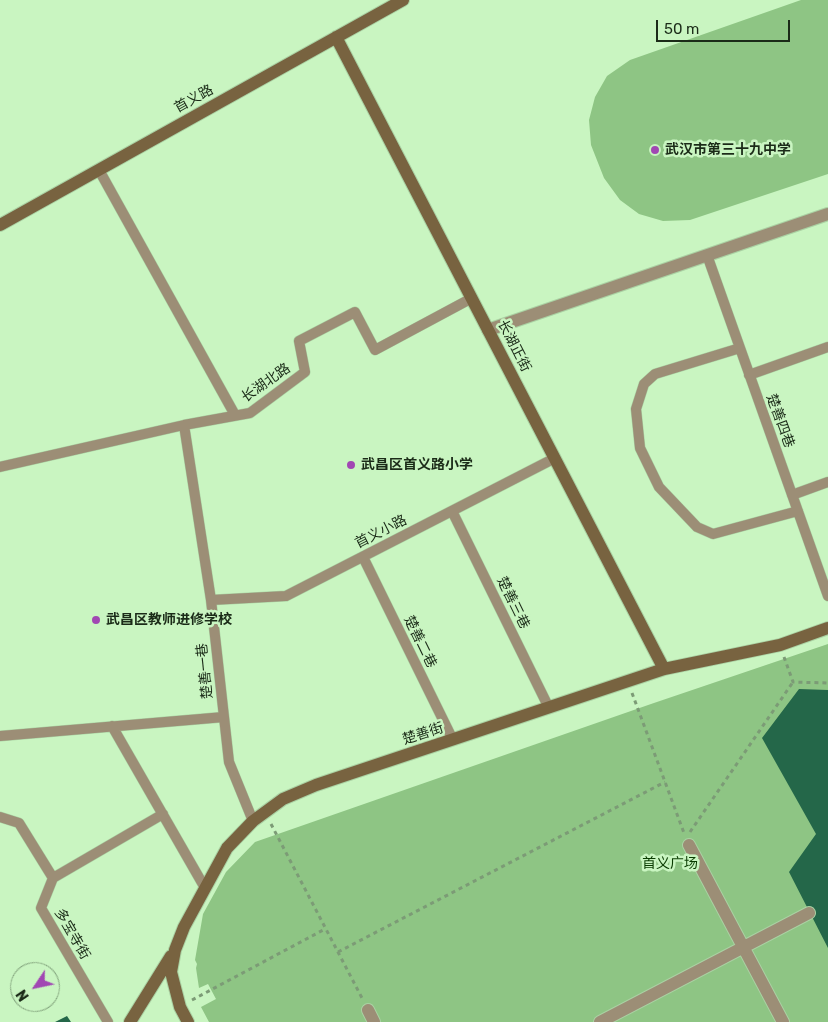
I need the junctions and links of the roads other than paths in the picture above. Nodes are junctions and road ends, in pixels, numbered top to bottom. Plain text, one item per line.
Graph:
1 (403, 0) edge
2 (336, 37) junction
3 (99, 170) junction
4 (828, 214) edge
5 (0, 225) edge
6 (707, 255) junction
7 (472, 298) junction
8 (488, 330) junction
9 (740, 348) junction
10 (828, 348) edge
11 (749, 375) junction
12 (235, 416) junction
13 (184, 425) junction
14 (555, 458) junction
15 (0, 467) edge
16 (828, 482) edge
17 (792, 495) junction
18 (452, 511) junction
19 (798, 511) junction
20 (363, 557) junction
21 (828, 596) edge
22 (210, 600) junction
23 (828, 628) edge
24 (664, 668) junction
25 (549, 708) junction
26 (224, 717) junction
27 (112, 726) junction
28 (0, 736) edge
29 (453, 740) junction
30 (163, 814) junction
31 (0, 817) edge
32 (253, 821) junction
33 (689, 844) dead end
34 (53, 878) junction
35 (205, 888) junction
36 (809, 913) dead end
37 (744, 947) junction
38 (175, 950) junction
39 (368, 1010) road end
40 (108, 1022) edge
41 (130, 1022) edge
42 (188, 1022) edge
43 (374, 1022) edge
44 (600, 1022) edge
45 (783, 1022) edge

1 - 2 street, 首义路
2 - 3 street, 首义路
2 - 7 street, 长湖正街
3 - 5 street, 首义路
3 - 12 lane
4 - 6 street
6 - 8 street
6 - 9 lane, 楚善四巷
7 - 8 street, 长湖正街
7 - 12 lane, 长湖北路
8 - 14 street, 长湖正街
9 - 11 lane, 楚善四巷
9 - 19 lane
10 - 11 lane
11 - 17 lane, 楚善四巷
12 - 13 lane, 长湖北路
13 - 15 lane, 长湖北路
13 - 22 lane, 楚善一巷
14 - 18 lane, 首义小路
14 - 24 street, 长湖正街
16 - 17 lane
17 - 19 lane, 楚善四巷
18 - 20 lane, 首义小路
18 - 25 lane, 楚善三巷
19 - 21 lane, 楚善四巷
20 - 22 lane, 首义小路
20 - 29 lane, 楚善二巷
22 - 26 lane, 楚善一巷
23 - 24 street, 楚善街
24 - 25 street, 楚善街
25 - 29 street, 楚善街
26 - 27 lane
26 - 32 lane, 楚善一巷
27 - 28 lane
27 - 30 lane
29 - 32 street, 楚善街
30 - 34 lane
30 - 35 lane
31 - 34 lane
32 - 35 street, 楚善街
33 - 37 street
34 - 40 lane, 多宝寺街
35 - 38 street, 楚善街
36 - 37 street
37 - 44 street
37 - 45 street
38 - 41 street
38 - 42 street, 楚善街
39 - 43 street

